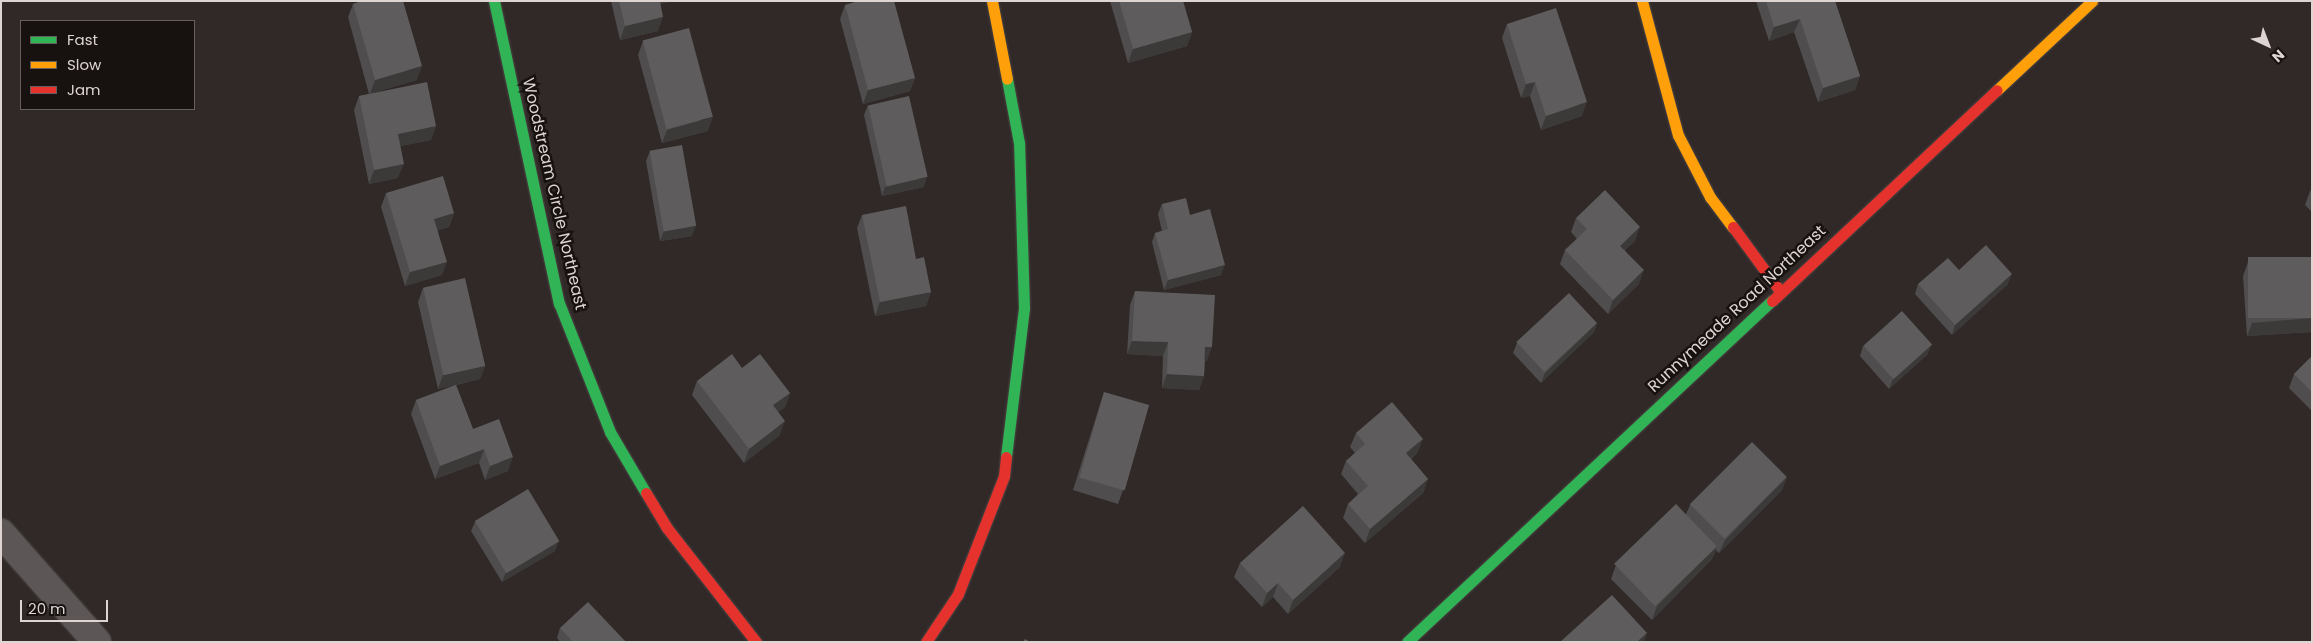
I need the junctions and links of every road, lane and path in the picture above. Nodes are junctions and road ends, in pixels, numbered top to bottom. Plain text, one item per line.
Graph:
1 (494, 1) edge
2 (992, 1) edge
3 (1642, 1) edge
4 (2092, 1) edge
5 (1780, 290) junction
6 (1, 533) edge
7 (97, 642) edge
8 (756, 642) edge
9 (926, 642) edge
10 (1407, 642) edge

1 - 8 street, Woodstream Circle Northeast
2 - 9 street
3 - 5 street
4 - 5 street, Runnymeade Road Northeast
5 - 10 street, Runnymeade Road Northeast
6 - 7 street

